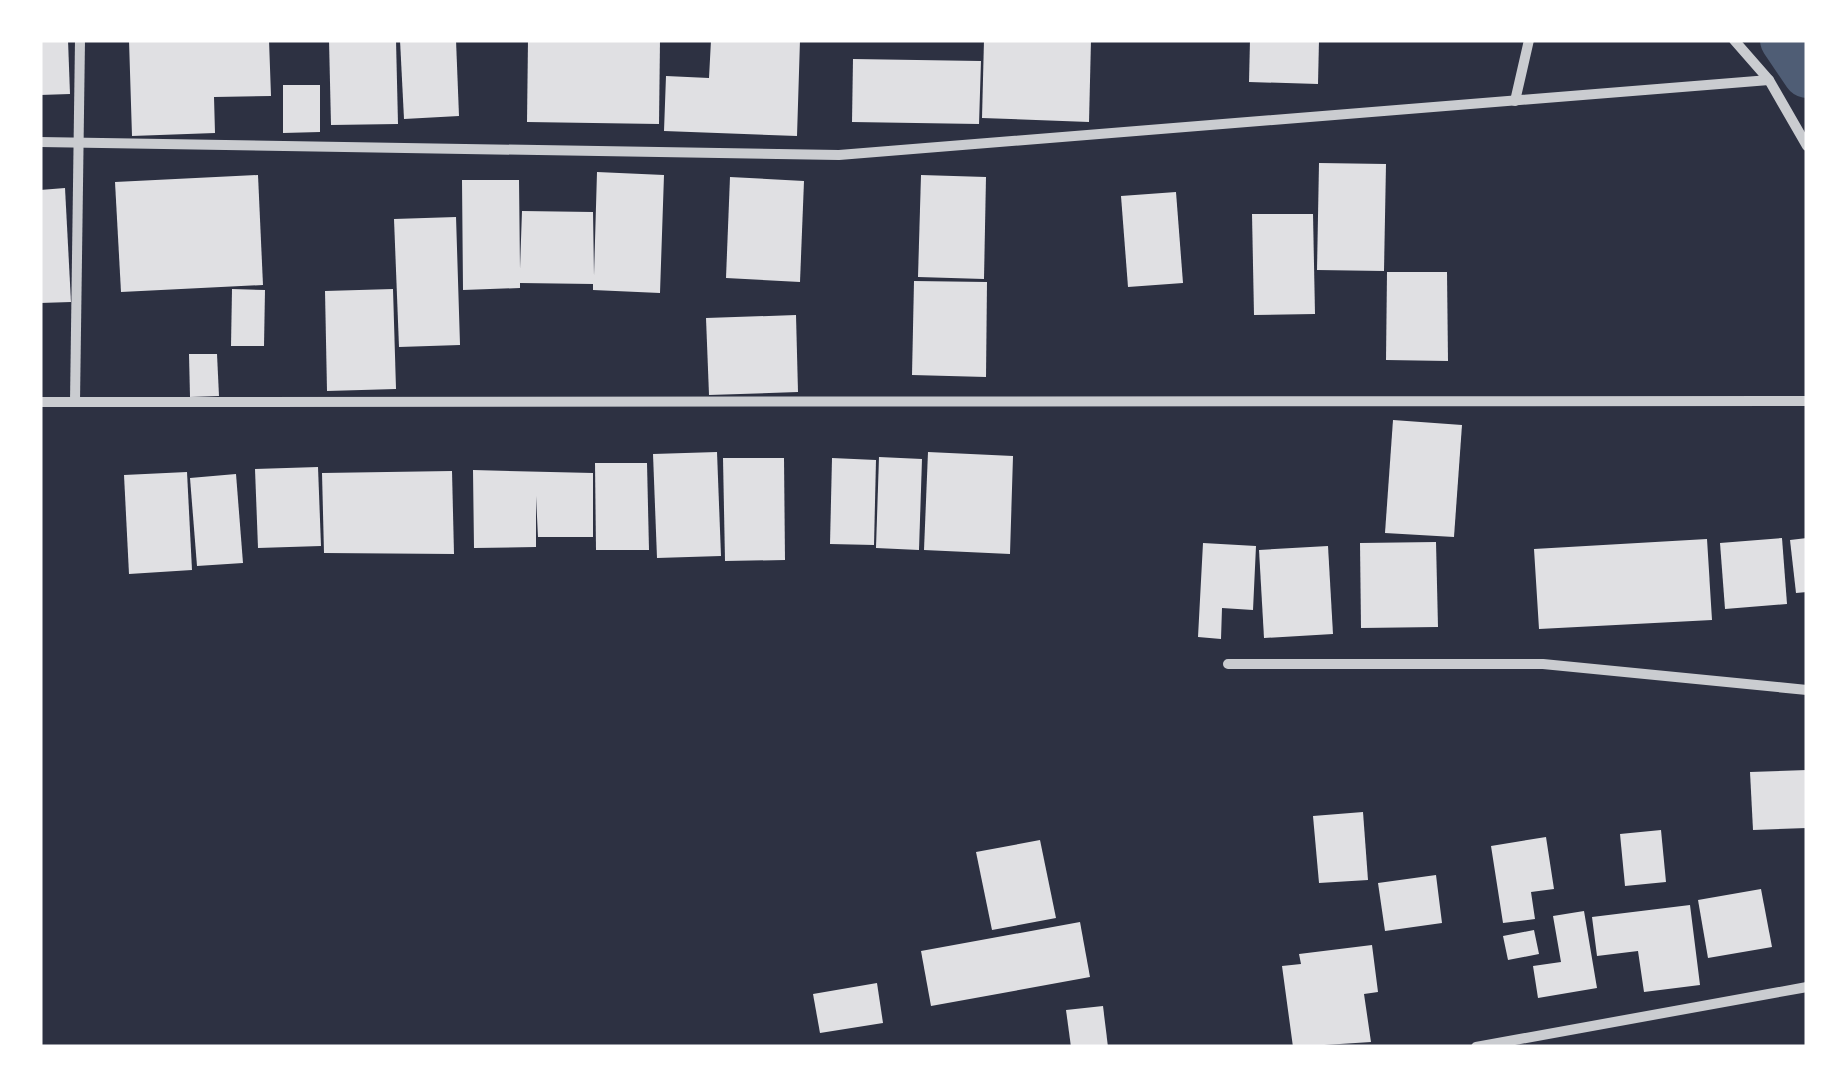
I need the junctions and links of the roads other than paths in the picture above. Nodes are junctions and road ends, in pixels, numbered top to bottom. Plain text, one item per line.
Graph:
1 (80, 40) edge
2 (1529, 40) edge
3 (1734, 40) edge
4 (1769, 80) junction
5 (1515, 101) junction
6 (79, 141) junction
7 (40, 142) edge
8 (1807, 146) edge
9 (1807, 400) edge
10 (40, 402) edge
11 (75, 402) junction
12 (1228, 664) dead end
13 (1807, 690) edge
14 (1807, 987) edge
15 (1476, 1047) edge

1 - 6 street
2 - 5 street
3 - 4 street
4 - 5 street
4 - 8 street
5 - 6 street
6 - 7 street
6 - 11 street
9 - 11 street
10 - 11 street
12 - 13 street
14 - 15 street

